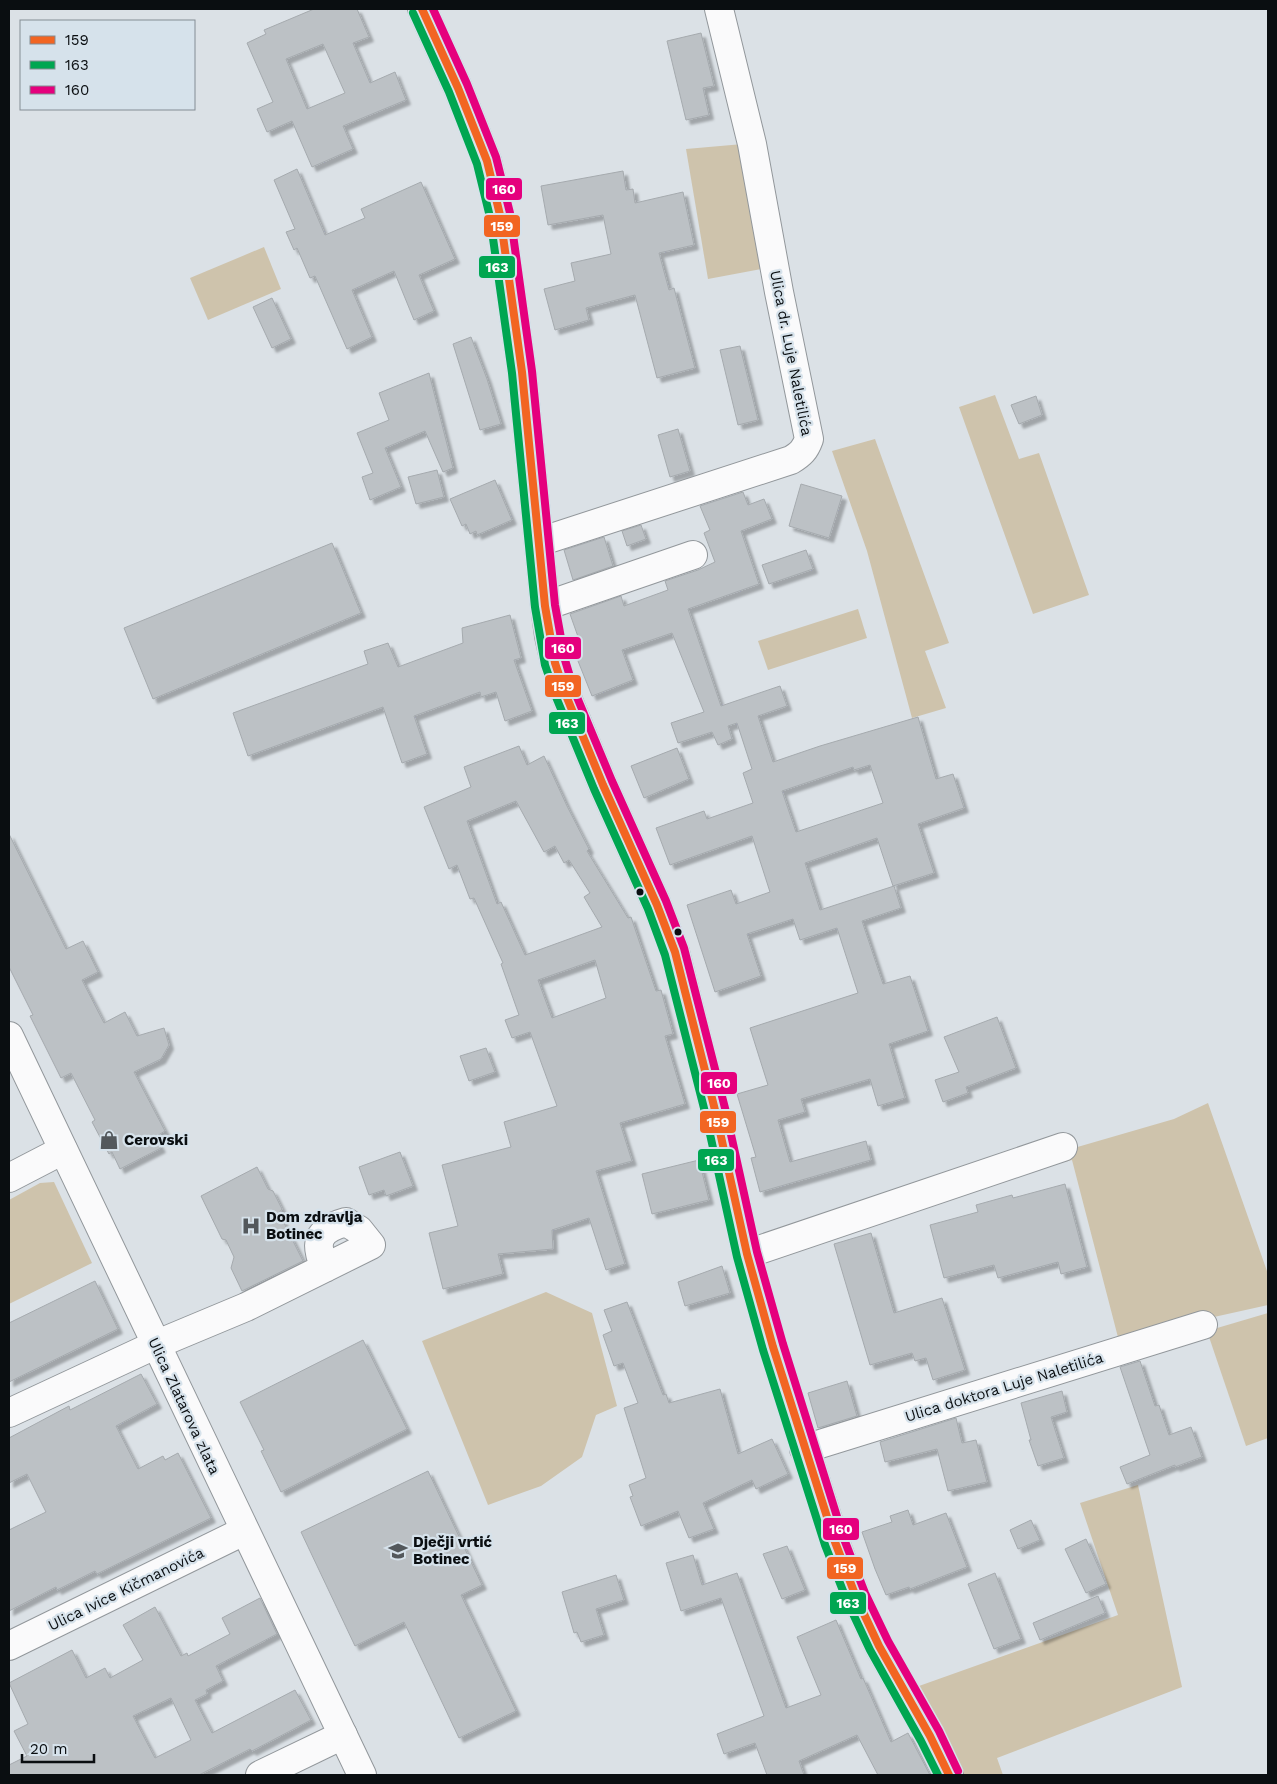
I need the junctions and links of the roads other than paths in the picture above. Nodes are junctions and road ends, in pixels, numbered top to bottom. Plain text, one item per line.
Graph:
1 (422, 9) edge
2 (719, 9) edge
3 (539, 542) junction
4 (693, 555) dead end
5 (545, 606) junction
6 (9, 1036) edge
7 (1063, 1148) dead end
8 (63, 1150) junction
9 (9, 1178) edge
10 (747, 1254) junction
11 (325, 1268) dead end
12 (1203, 1325) dead end
13 (156, 1345) junction
14 (9, 1413) edge
15 (804, 1449) junction
16 (244, 1531) junction
17 (9, 1646) edge
18 (343, 1734) junction
19 (260, 1775) edge
20 (362, 1775) edge
21 (949, 1775) edge

1 - 3 street
2 - 3 street, Ulica dr. Luje Naletilića
3 - 5 street
4 - 5 street
5 - 10 street
6 - 8 street, Ulica Zlatarova zlata
7 - 10 street
8 - 9 street
8 - 13 street, Ulica Zlatarova zlata
10 - 15 street
11 - 13 street
12 - 15 street, Ulica doktora Luje Naletilića
13 - 14 street
13 - 16 street, Ulica Zlatarova zlata
15 - 21 street
16 - 17 street, Ulica Ivice Kičmanovića
16 - 18 street, Ulica Zlatarova zlata
18 - 19 street
18 - 20 street, Ulica Zlatarova zlata

